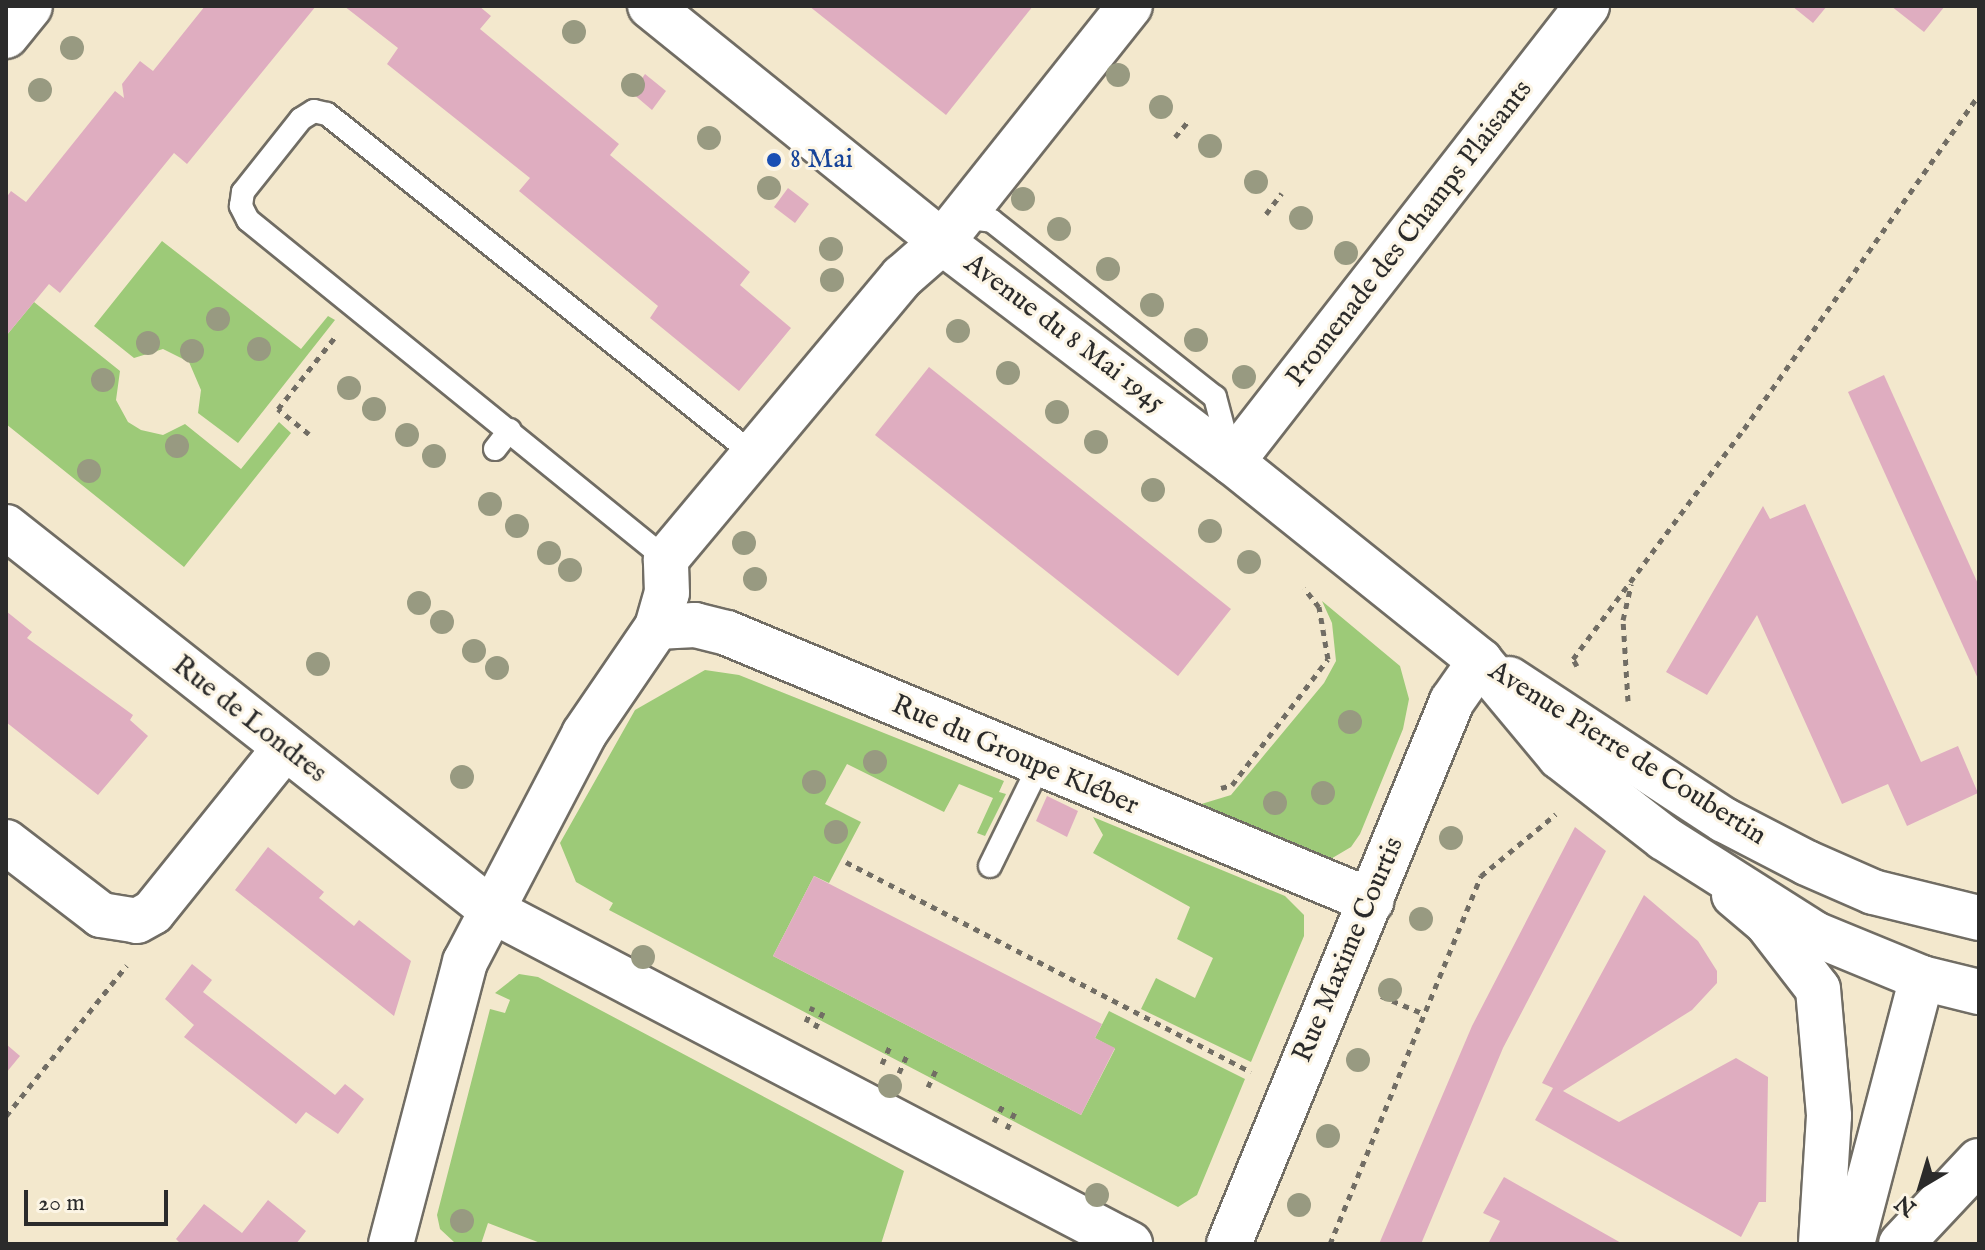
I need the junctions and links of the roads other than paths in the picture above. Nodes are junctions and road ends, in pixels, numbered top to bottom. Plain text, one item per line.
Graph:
1 (30, 6) edge
2 (650, 6) edge
3 (1130, 6) edge
4 (1587, 6) edge
5 (6, 36) edge
6 (951, 230) junction
7 (510, 430) junction
8 (495, 449) dead end
9 (753, 454) junction
10 (1232, 462) junction
11 (6, 527) edge
12 (666, 559) junction
13 (657, 627) junction
14 (1480, 661) junction
15 (285, 748) junction
16 (1039, 766) junction
17 (1664, 838) junction
18 (6, 842) edge
19 (990, 866) dead end
20 (1371, 901) junction
21 (1904, 901) junction
22 (493, 911) junction
23 (1979, 918) edge
24 (1853, 949) junction
25 (1922, 978) junction
26 (1818, 989) junction
27 (1979, 992) edge
28 (1979, 1161) edge
29 (391, 1244) edge
30 (1130, 1244) edge
31 (1229, 1244) edge
32 (1821, 1244) edge
33 (1852, 1244) edge
34 (1901, 1244) edge

1 - 5 street
2 - 6 street, Avenue du 8 Mai 1945
3 - 6 street
4 - 10 street, Promenade des Champs Plaisants
6 - 9 street
6 - 10 street, Avenue du 8 Mai 1945
6 - 10 lane
7 - 8 lane
7 - 9 lane
7 - 12 lane
9 - 12 street
10 - 14 street, Avenue du 8 Mai 1945
11 - 15 street, Rue de Londres
12 - 13 street
13 - 16 street, Rue du Groupe Kléber
13 - 22 street
14 - 17 street, Avenue Pierre de Coubertin
14 - 20 street, Rue Maxime Courtis
14 - 21 street, Avenue Pierre de Coubertin
15 - 18 street
15 - 22 street, Rue de Londres
16 - 19 lane
16 - 20 street, Rue du Groupe Kléber
17 - 24 street, Avenue Pierre de Coubertin
17 - 26 street
20 - 31 street, Rue Maxime Courtis
21 - 23 street, Avenue Pierre de Coubertin
21 - 24 street
21 - 25 street
22 - 29 street
22 - 30 street, Rue de Londres
24 - 25 street, Avenue Pierre de Coubertin
24 - 26 street
25 - 27 street, Avenue Pierre de Coubertin
25 - 33 street
26 - 32 street
28 - 34 street

